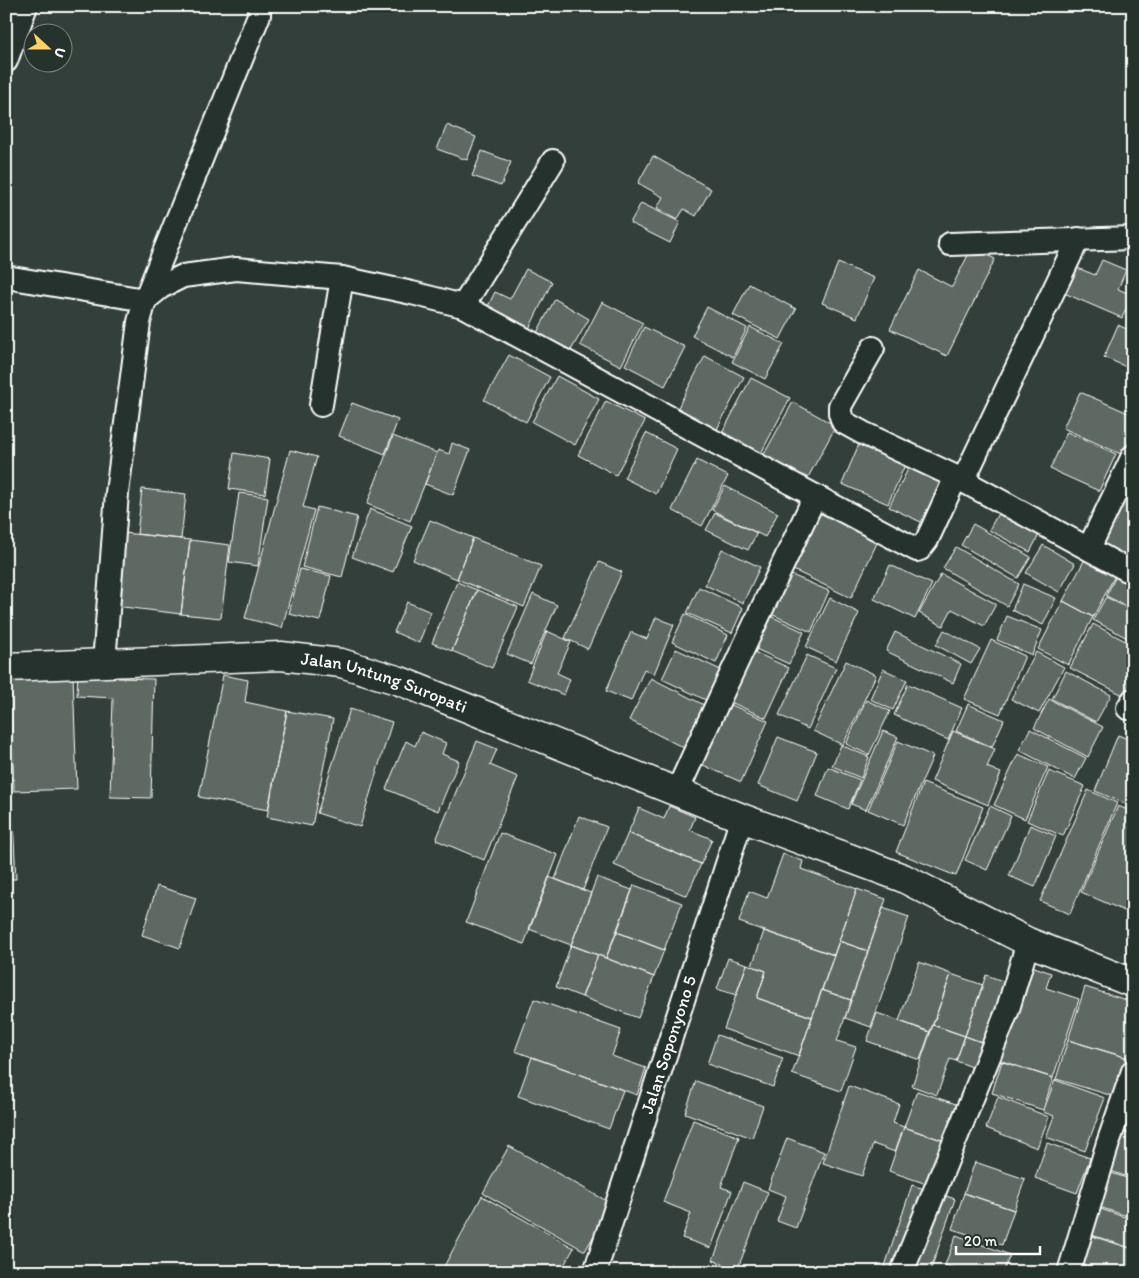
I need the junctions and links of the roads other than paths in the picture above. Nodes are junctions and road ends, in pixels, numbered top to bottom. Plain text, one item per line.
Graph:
1 (26, 6) edge
2 (259, 15) dead end
3 (6, 61) edge
4 (553, 161) dead end
5 (1133, 238) edge
6 (1078, 239) junction
7 (950, 244) dead end
8 (6, 277) edge
9 (342, 278) junction
10 (145, 300) junction
11 (463, 306) junction
12 (874, 348) dead end
13 (321, 406) dead end
14 (1133, 456) edge
15 (959, 479) junction
16 (815, 496) junction
17 (1089, 548) junction
18 (1133, 573) edge
19 (104, 663) junction
20 (6, 667) edge
21 (677, 792) junction
22 (742, 818) junction
23 (1028, 942) junction
24 (1133, 983) edge
25 (1133, 1071) edge
26 (595, 1272) edge
27 (902, 1272) edge
28 (1069, 1272) edge

1 - 3 street
2 - 10 street
4 - 11 street
5 - 6 street
6 - 7 street
6 - 15 street
8 - 10 street
9 - 10 street
9 - 11 street
9 - 13 street
10 - 19 street
11 - 16 street
12 - 15 street
14 - 17 street
15 - 16 street
15 - 17 street
16 - 21 street
17 - 18 street
19 - 20 main road, Jalan Untung Suropati
19 - 21 main road, Jalan Untung Suropati
21 - 22 main road, Jalan Untung Suropati
22 - 23 main road, Jalan Untung Suropati
22 - 26 street, Jalan Soponyono 5
23 - 24 main road, Jalan Untung Suropati
23 - 27 street
25 - 28 street

